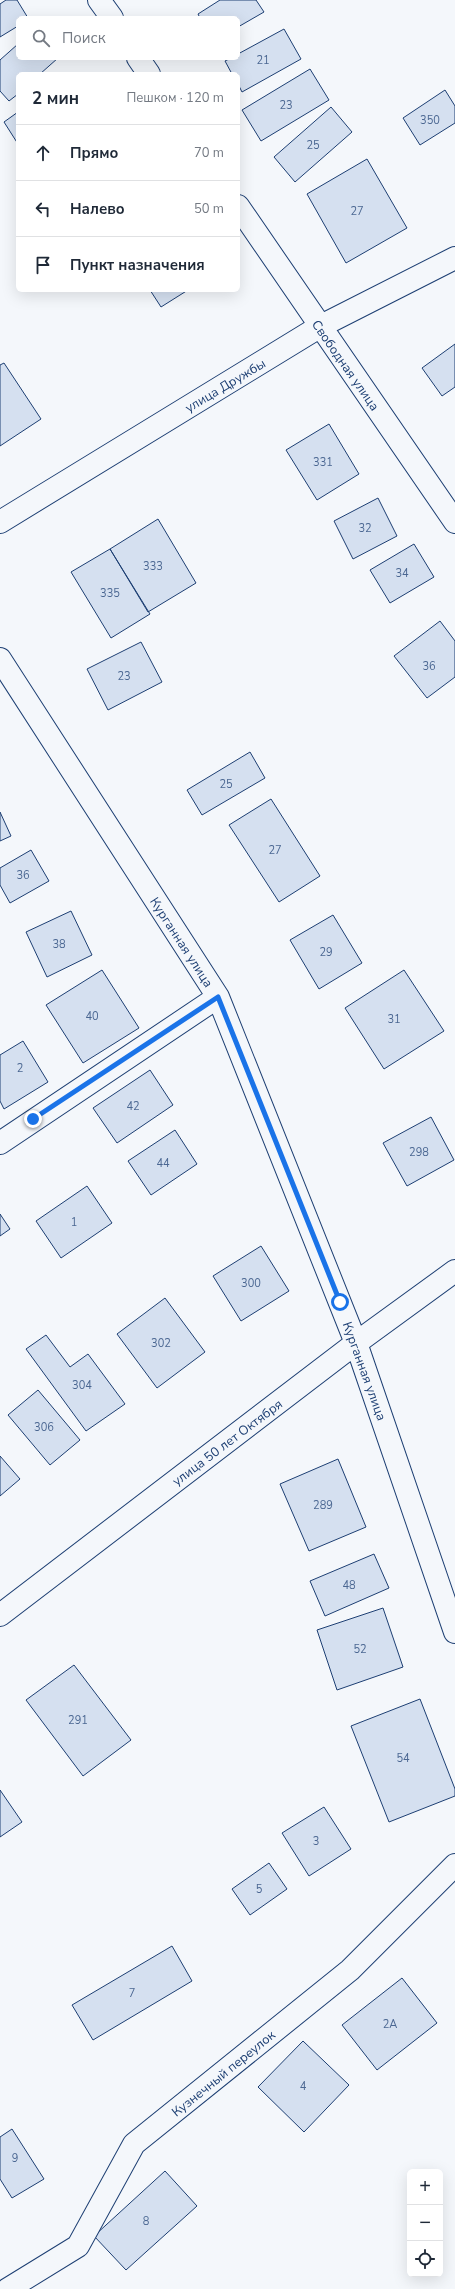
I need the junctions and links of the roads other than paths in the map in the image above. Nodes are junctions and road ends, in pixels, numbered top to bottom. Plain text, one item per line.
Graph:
1 (99, 0) edge
2 (111, 16) edge
3 (139, 60) edge
4 (148, 72) edge
5 (240, 209) edge
6 (455, 258) edge
7 (319, 327) junction
8 (0, 522) edge
9 (455, 522) edge
10 (0, 659) edge
11 (218, 997) junction
12 (0, 1143) edge
13 (455, 1271) edge
14 (356, 1343) junction
15 (0, 1615) edge
16 (455, 1632) edge
17 (455, 1865) edge
18 (8, 2289) edge

1 - 2 street
3 - 4 street
5 - 7 street, Свободная улица
6 - 7 street, улица Дружбы
7 - 8 street, улица Дружбы
7 - 9 street, Свободная улица
10 - 11 street, Курганная улица
11 - 12 street
11 - 14 street, Курганная улица
13 - 14 street, улица 50 лет Октября
14 - 15 street, улица 50 лет Октября
14 - 16 street, Курганная улица
17 - 18 street, Кузнечный переулок

